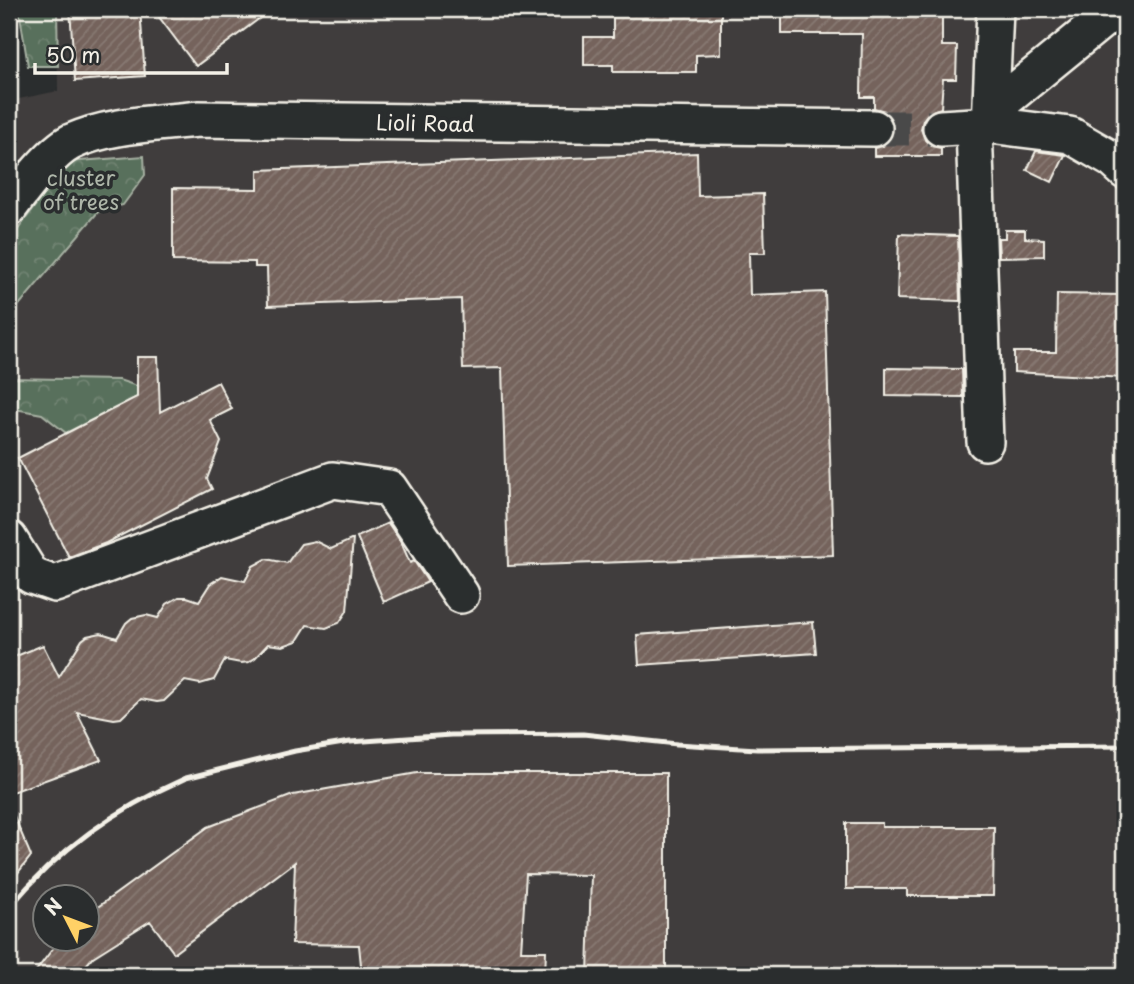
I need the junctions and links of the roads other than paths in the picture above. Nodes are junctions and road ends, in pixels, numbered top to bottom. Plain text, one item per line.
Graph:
1 (995, 9) edge
2 (1116, 9) edge
3 (974, 123) junction
4 (874, 128) tunnel mouth
5 (1125, 171) edge
6 (9, 208) edge
7 (985, 442) dead end
8 (9, 539) edge
9 (461, 594) dead end

1 - 3 street
2 - 3 street
3 - 5 street
3 - 7 street
4 - 6 street, Lioli Road
8 - 9 street

